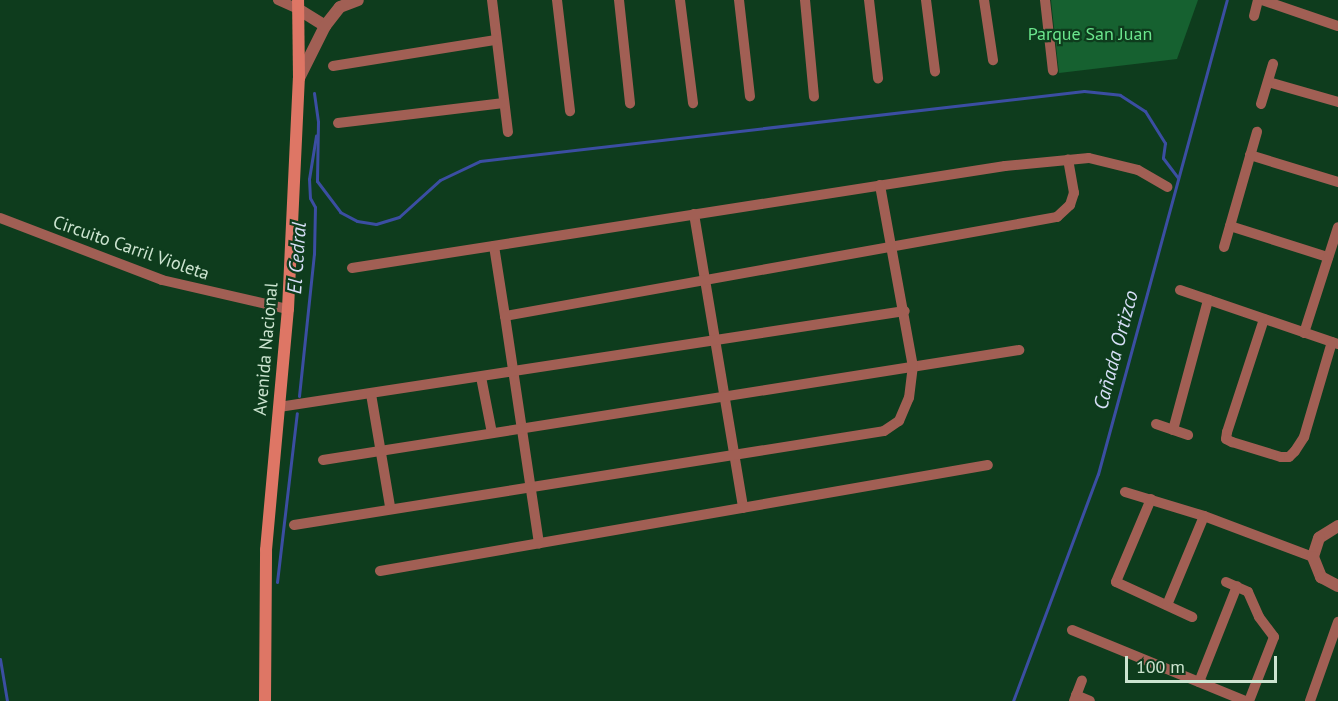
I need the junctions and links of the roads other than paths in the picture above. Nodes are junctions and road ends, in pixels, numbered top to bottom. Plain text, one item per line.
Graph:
1 (278, 0) edge
2 (358, 0) edge
3 (492, 0) edge
4 (557, 0) edge
5 (619, 0) edge
6 (680, 0) edge
7 (739, 0) edge
8 (805, 0) edge
9 (869, 0) edge
10 (927, 0) edge
11 (984, 0) edge
12 (1045, 0) edge
13 (1260, 0) edge
14 (298, 4) edge
15 (336, 4) edge
16 (1254, 16) dead end
17 (1336, 24) edge
18 (325, 26) junction
19 (496, 40) junction
20 (993, 60) dead end
21 (1273, 64) dead end
22 (333, 66) dead end
23 (936, 71) dead end
24 (1053, 71) dead end
25 (300, 78) junction
26 (878, 78) dead end
27 (1268, 82) junction
28 (750, 96) dead end
29 (814, 97) dead end
30 (693, 102) dead end
31 (1338, 102) edge
32 (504, 103) junction
33 (630, 103) dead end
34 (1262, 104) dead end
35 (570, 111) dead end
36 (338, 123) dead end
37 (508, 132) dead end
38 (1257, 132) dead end
39 (1250, 155) junction
40 (1068, 160) junction
41 (1338, 182) edge
42 (880, 185) junction
43 (1167, 187) dead end
44 (694, 214) junction
45 (0, 218) edge
46 (1230, 226) junction
47 (1338, 228) edge
48 (494, 246) junction
49 (892, 246) junction
50 (1224, 247) dead end
51 (1328, 256) junction
52 (352, 268) dead end
53 (705, 280) junction
54 (1180, 290) dead end
55 (1208, 300) junction
56 (288, 309) junction
57 (905, 311) junction
58 (505, 316) junction
59 (1264, 319) junction
60 (1304, 333) junction
61 (715, 340) junction
62 (1335, 343) edge
63 (1019, 350) dead end
64 (914, 367) junction
65 (513, 372) junction
66 (481, 377) junction
67 (371, 394) junction
68 (724, 397) junction
69 (279, 407) junction
70 (1156, 424) dead end
71 (522, 428) junction
72 (1173, 430) junction
73 (492, 433) junction
74 (1188, 435) dead end
75 (381, 451) junction
76 (734, 454) junction
77 (323, 460) dead end
78 (988, 465) dead end
79 (531, 485) junction
80 (1125, 492) dead end
81 (1151, 499) junction
82 (390, 506) junction
83 (743, 508) junction
84 (1204, 516) junction
85 (1338, 518) edge
86 (294, 525) dead end
87 (1332, 528) edge
88 (539, 543) junction
89 (1313, 557) junction
90 (380, 571) dead end
91 (1226, 582) dead end
92 (1237, 586) junction
93 (1338, 586) edge
94 (1167, 605) junction
95 (1192, 617) dead end
96 (1338, 622) edge
97 (1072, 630) dead end
98 (1082, 680) dead end
99 (1199, 682) junction
100 (1216, 689) junction
101 (1075, 698) edge
102 (265, 701) edge
103 (1090, 701) edge
104 (1211, 701) edge
105 (1247, 701) edge
106 (1310, 701) edge

1 - 14 street
2 - 15 street
3 - 19 street
4 - 35 street
5 - 33 street
6 - 30 street
7 - 28 street
8 - 29 street
9 - 26 street
10 - 23 street
11 - 20 street
12 - 24 street
13 - 16 street
13 - 17 street
14 - 18 street
14 - 25 main road, Avenida Nacional
15 - 18 street
18 - 25 street
19 - 22 street
19 - 32 street
21 - 27 street
25 - 56 main road, Avenida Nacional
27 - 31 street
27 - 34 street
32 - 36 street
32 - 37 street
38 - 39 street
39 - 41 street
39 - 46 street
40 - 42 street
40 - 43 street
40 - 49 street
42 - 44 street
42 - 49 street
44 - 48 street
44 - 53 street
45 - 56 street, Circuito Carril Violeta
46 - 50 street
46 - 51 street
47 - 51 street
48 - 52 street
48 - 58 street
49 - 53 street
49 - 57 street
51 - 60 street
53 - 58 street
53 - 61 street
54 - 55 street
55 - 59 street
55 - 72 street
56 - 69 main road, Avenida Nacional
57 - 61 street
57 - 64 street
58 - 65 street
59 - 60 street
59 - 62 street
60 - 62 street
61 - 65 street
61 - 68 street
63 - 64 street
64 - 68 street
64 - 76 street
65 - 66 street
65 - 71 street
66 - 67 street
66 - 73 street
67 - 69 street
67 - 75 street
68 - 71 street
68 - 76 street
69 - 102 main road, Avenida Nacional
70 - 72 street
71 - 73 street
71 - 79 street
72 - 74 street
73 - 75 street
75 - 77 street
75 - 82 street
76 - 79 street
76 - 83 street
78 - 83 street
79 - 82 street
79 - 88 street
80 - 81 street
81 - 84 street
81 - 94 street
82 - 86 street
83 - 88 street
84 - 89 street
84 - 94 street
85 - 87 street
87 - 89 street
88 - 90 street
89 - 93 street
91 - 92 street
92 - 99 street
92 - 105 street
94 - 95 street
96 - 106 street
97 - 99 street
98 - 101 street
99 - 100 street
100 - 104 street
100 - 105 street
101 - 103 street

